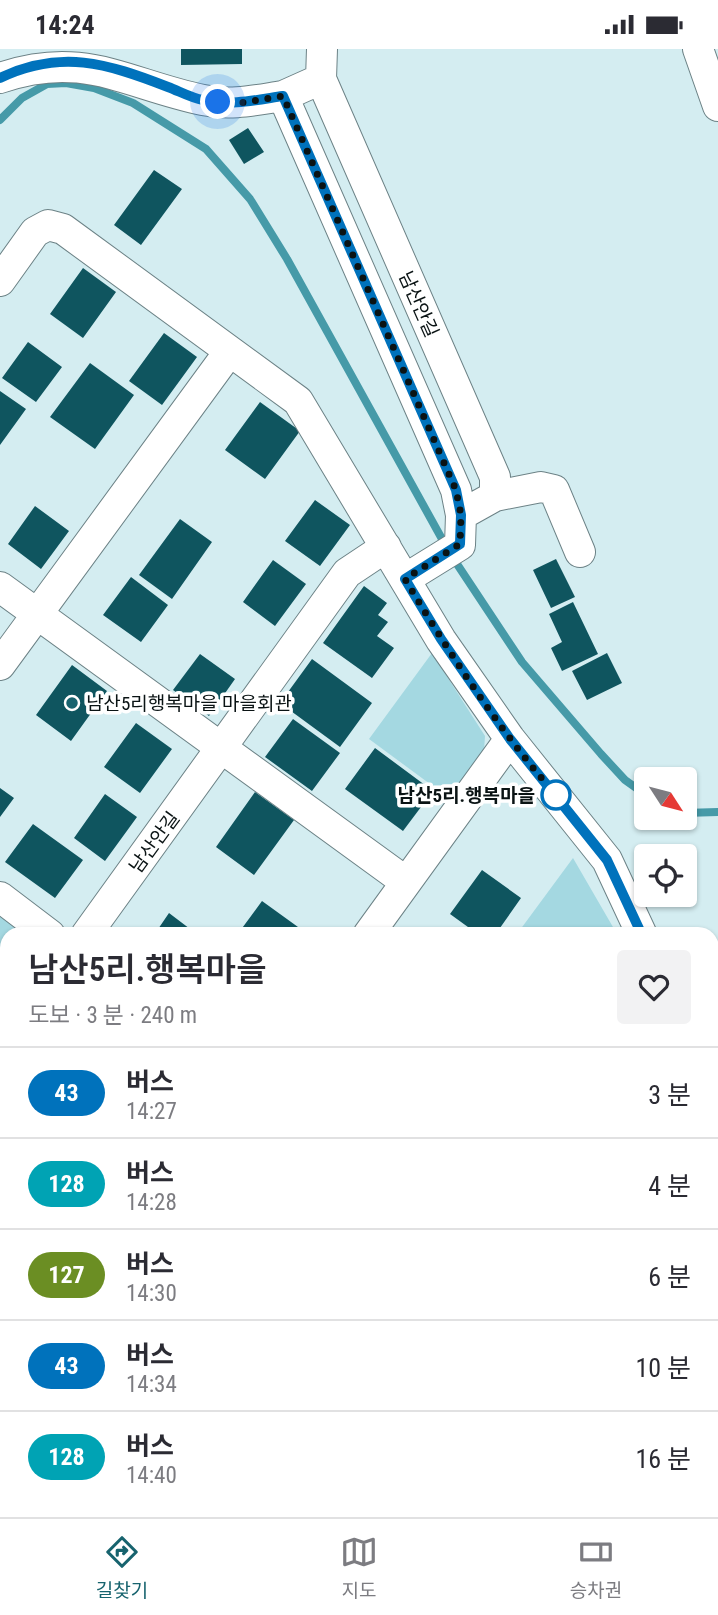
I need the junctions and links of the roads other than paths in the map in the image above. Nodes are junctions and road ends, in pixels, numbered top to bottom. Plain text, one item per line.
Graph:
1 (322, 49) edge
2 (698, 49) edge
3 (0, 78) edge
4 (321, 79) junction
5 (283, 96) junction
6 (718, 106) edge
7 (0, 281) edge
8 (229, 352) junction
9 (495, 496) junction
10 (461, 515) junction
11 (386, 547) junction
12 (580, 552) dead end
13 (405, 579) junction
14 (0, 587) edge
15 (37, 615) junction
16 (0, 665) edge
17 (510, 739) junction
18 (222, 749) junction
19 (406, 882) junction
20 (0, 897) edge
21 (39, 927) edge
22 (92, 927) edge
23 (374, 927) edge
24 (638, 927) edge

1 - 4 street, 남산안길
2 - 6 street
3 - 5 street
4 - 5 street
4 - 9 street, 남산안길
5 - 10 street
7 - 8 street
8 - 11 street
8 - 15 street
9 - 10 street
9 - 12 street
10 - 13 street
11 - 13 street
11 - 18 street, 남산안길
13 - 17 street
14 - 15 street
15 - 16 street
15 - 18 street
17 - 19 street
17 - 24 street
18 - 19 street
18 - 22 street, 남산안길
19 - 23 street
20 - 21 street

